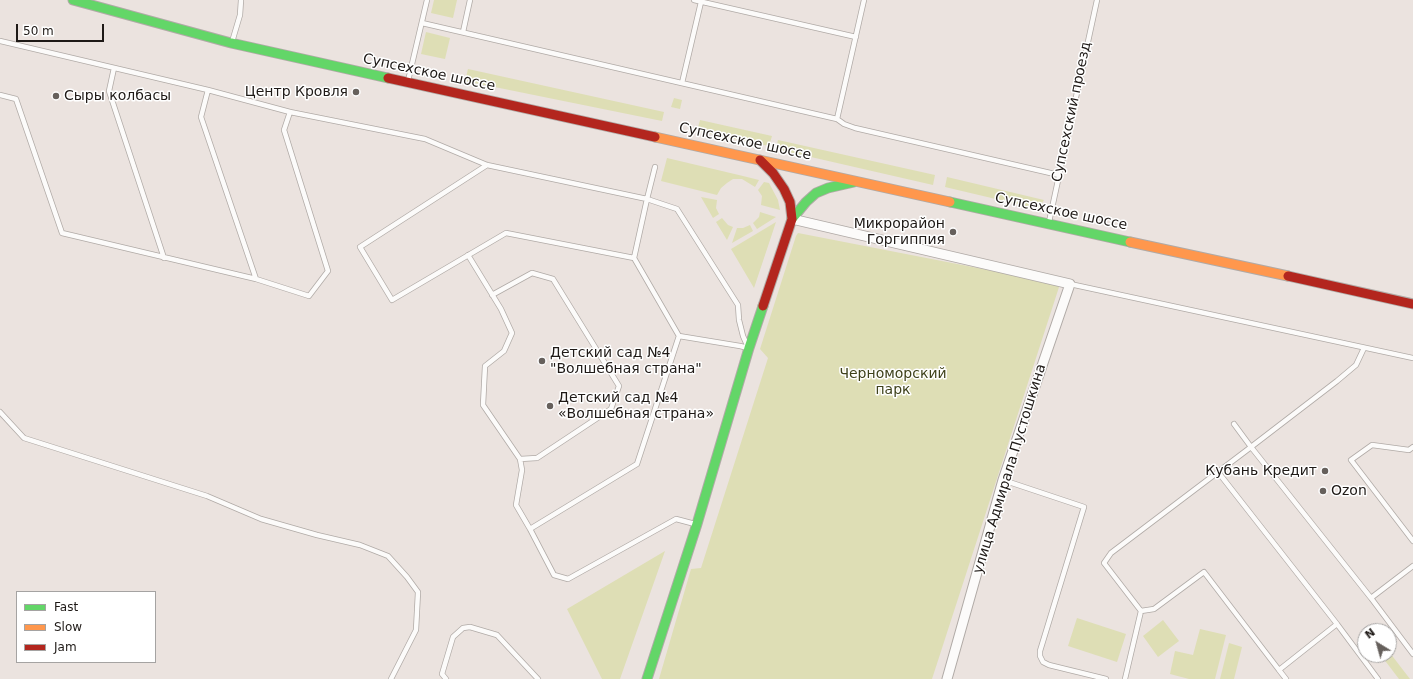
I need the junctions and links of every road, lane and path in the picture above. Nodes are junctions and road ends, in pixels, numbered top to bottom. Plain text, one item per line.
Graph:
1 (73, 0) edge
2 (241, 0) edge
3 (427, 0) edge
4 (470, 0) edge
5 (694, 0) edge
6 (864, 0) edge
7 (1096, 0) edge
8 (701, 2) junction
9 (422, 23) junction
10 (463, 32) junction
11 (856, 37) junction
12 (0, 41) edge
13 (232, 43) junction
14 (114, 68) junction
15 (407, 82) junction
16 (682, 83) junction
17 (208, 90) junction
18 (0, 95) edge
19 (290, 112) junction
20 (837, 118) junction
21 (760, 160) junction
22 (487, 165) junction
23 (655, 167) dead end
24 (1059, 175) junction
25 (857, 181) junction
26 (647, 199) junction
27 (792, 219) junction
28 (1049, 224) junction
29 (468, 256) junction
30 (164, 258) junction
31 (634, 258) junction
32 (256, 279) junction
33 (1070, 284) junction
34 (492, 295) junction
35 (1413, 304) edge
36 (679, 336) junction
37 (749, 348) junction
38 (1364, 348) junction
39 (1413, 358) edge
40 (0, 412) edge
41 (1234, 424) dead end
42 (1251, 447) junction
43 (1413, 447) edge
44 (520, 459) junction
45 (1218, 472) junction
46 (1003, 480) junction
47 (697, 524) junction
48 (530, 529) junction
49 (1413, 542) edge
50 (1413, 566) edge
51 (1371, 598) junction
52 (1141, 611) junction
53 (1337, 624) junction
54 (1413, 654) edge
55 (1279, 670) junction
56 (441, 677) edge
57 (391, 679) edge
58 (446, 679) edge
59 (538, 679) edge
60 (647, 679) edge
61 (947, 679) edge
62 (1106, 679) edge
63 (1125, 679) edge
64 (1286, 679) edge
65 (1378, 679) edge

1 - 13 main road, Супсехское шоссе
2 - 13 lane
3 - 9 lane
4 - 10 lane
5 - 8 lane
6 - 11 lane
7 - 24 lane, Супсехский проезд
8 - 11 lane
8 - 16 lane
9 - 10 lane
9 - 15 lane
10 - 16 lane
11 - 20 lane
12 - 14 lane
13 - 15 main road, Супсехское шоссе
14 - 17 lane
14 - 30 lane
15 - 21 main road, Супсехское шоссе
16 - 20 lane
17 - 19 lane
17 - 32 lane
18 - 30 lane
19 - 22 lane
19 - 32 lane
20 - 24 lane
21 - 25 main road, Супсехское шоссе
21 - 27 main road
22 - 26 lane
22 - 29 lane
23 - 26 lane
24 - 28 lane, Супсехский проезд
25 - 27 main road
25 - 28 main road, Супсехское шоссе
26 - 31 lane
26 - 37 lane
27 - 33 street
27 - 37 main road
28 - 35 main road, Супсехское шоссе
29 - 31 lane
29 - 34 lane
30 - 32 lane
31 - 36 lane
33 - 38 lane
33 - 46 street, улица Адмирала Пустошкина
34 - 44 lane
34 - 44 lane
36 - 37 lane
36 - 48 lane
37 - 47 main road
38 - 39 lane
38 - 42 lane
40 - 57 lane
41 - 42 lane
42 - 45 lane
42 - 51 lane
43 - 49 lane
44 - 48 lane
45 - 52 lane
45 - 53 lane
46 - 61 street, улица Адмирала Пустошкина
46 - 62 lane
47 - 48 lane
47 - 60 main road
50 - 51 lane
51 - 54 lane
52 - 55 lane
52 - 63 lane
53 - 55 lane
53 - 65 lane
55 - 64 lane
56 - 58 lane
56 - 59 lane

